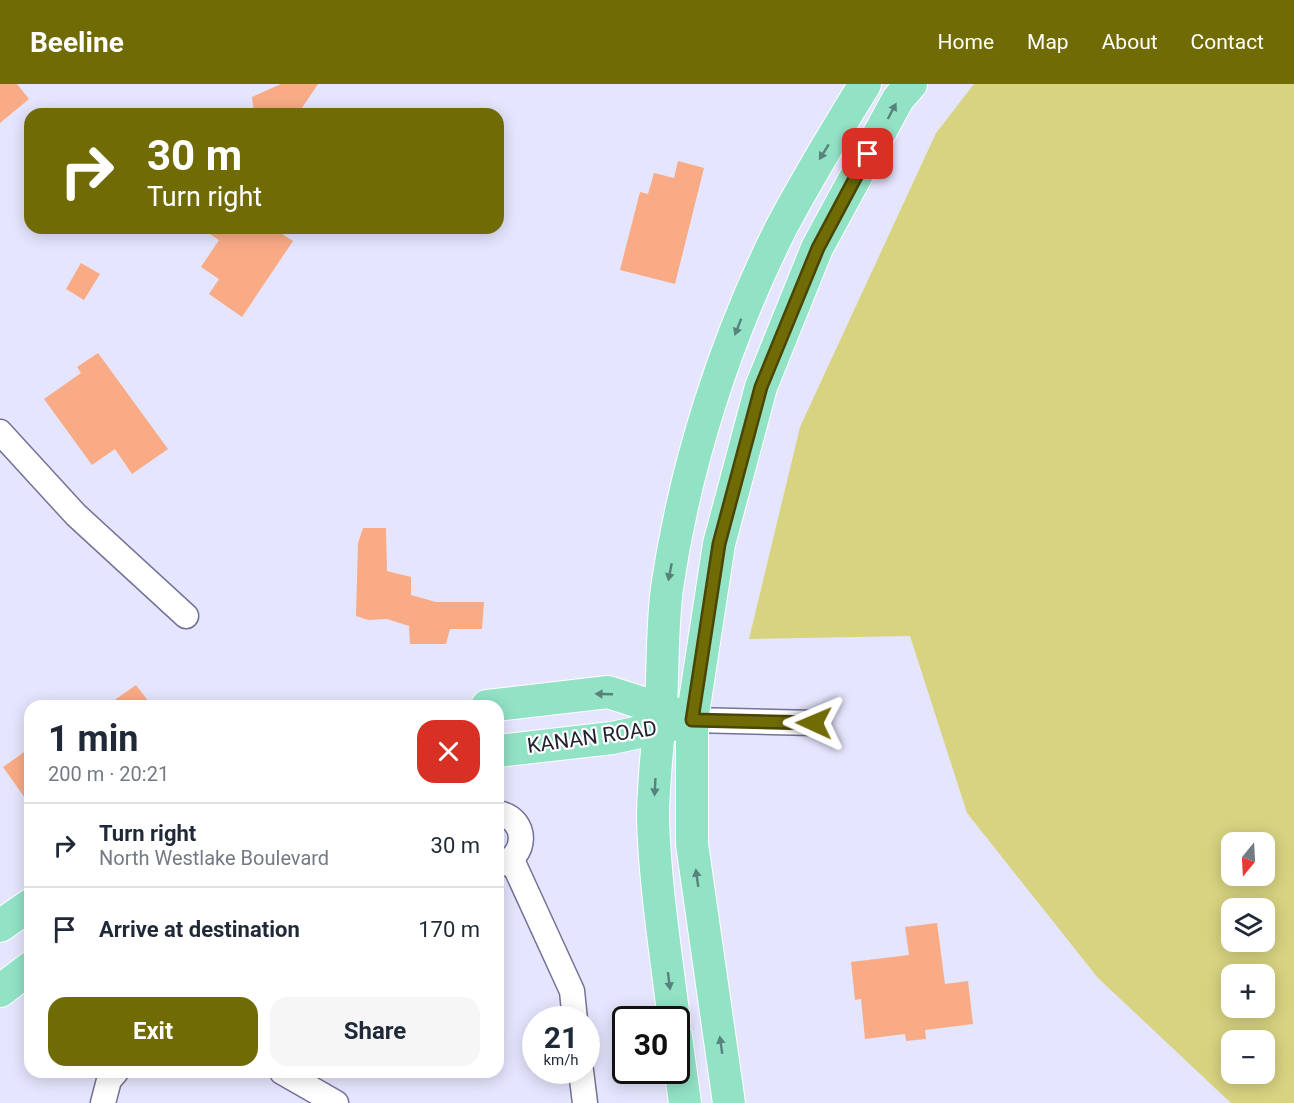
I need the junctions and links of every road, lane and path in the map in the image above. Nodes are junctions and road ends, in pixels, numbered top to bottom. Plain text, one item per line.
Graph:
1 (866, 84) edge
2 (911, 84) edge
3 (0, 432) edge
4 (186, 616) dead end
5 (504, 704) edge
6 (660, 719) junction
7 (692, 720) junction
8 (814, 723) dead end
9 (504, 749) edge
10 (504, 815) edge
11 (505, 862) edge
12 (24, 908) edge
13 (0, 926) edge
14 (24, 973) edge
15 (0, 991) edge
16 (574, 1006) edge
17 (672, 1006) edge
18 (111, 1078) edge
19 (292, 1078) edge
20 (583, 1084) edge
21 (682, 1084) edge
22 (103, 1103) edge
23 (336, 1103) edge
24 (585, 1103) edge
25 (685, 1103) edge
26 (729, 1103) edge

1 -> 6 main road
7 -> 2 main road
3 - 4 street
6 -> 5 main road, KANAN ROAD
6 - 7 main road, KANAN ROAD
6 - 9 main road, KANAN ROAD
6 -> 17 main road
7 - 8 street
26 -> 7 main road
10 - 11 street
11 - 16 street
12 - 13 main road
14 - 15 main road
18 - 22 street
19 - 23 street
20 - 24 street
21 - 25 main road

